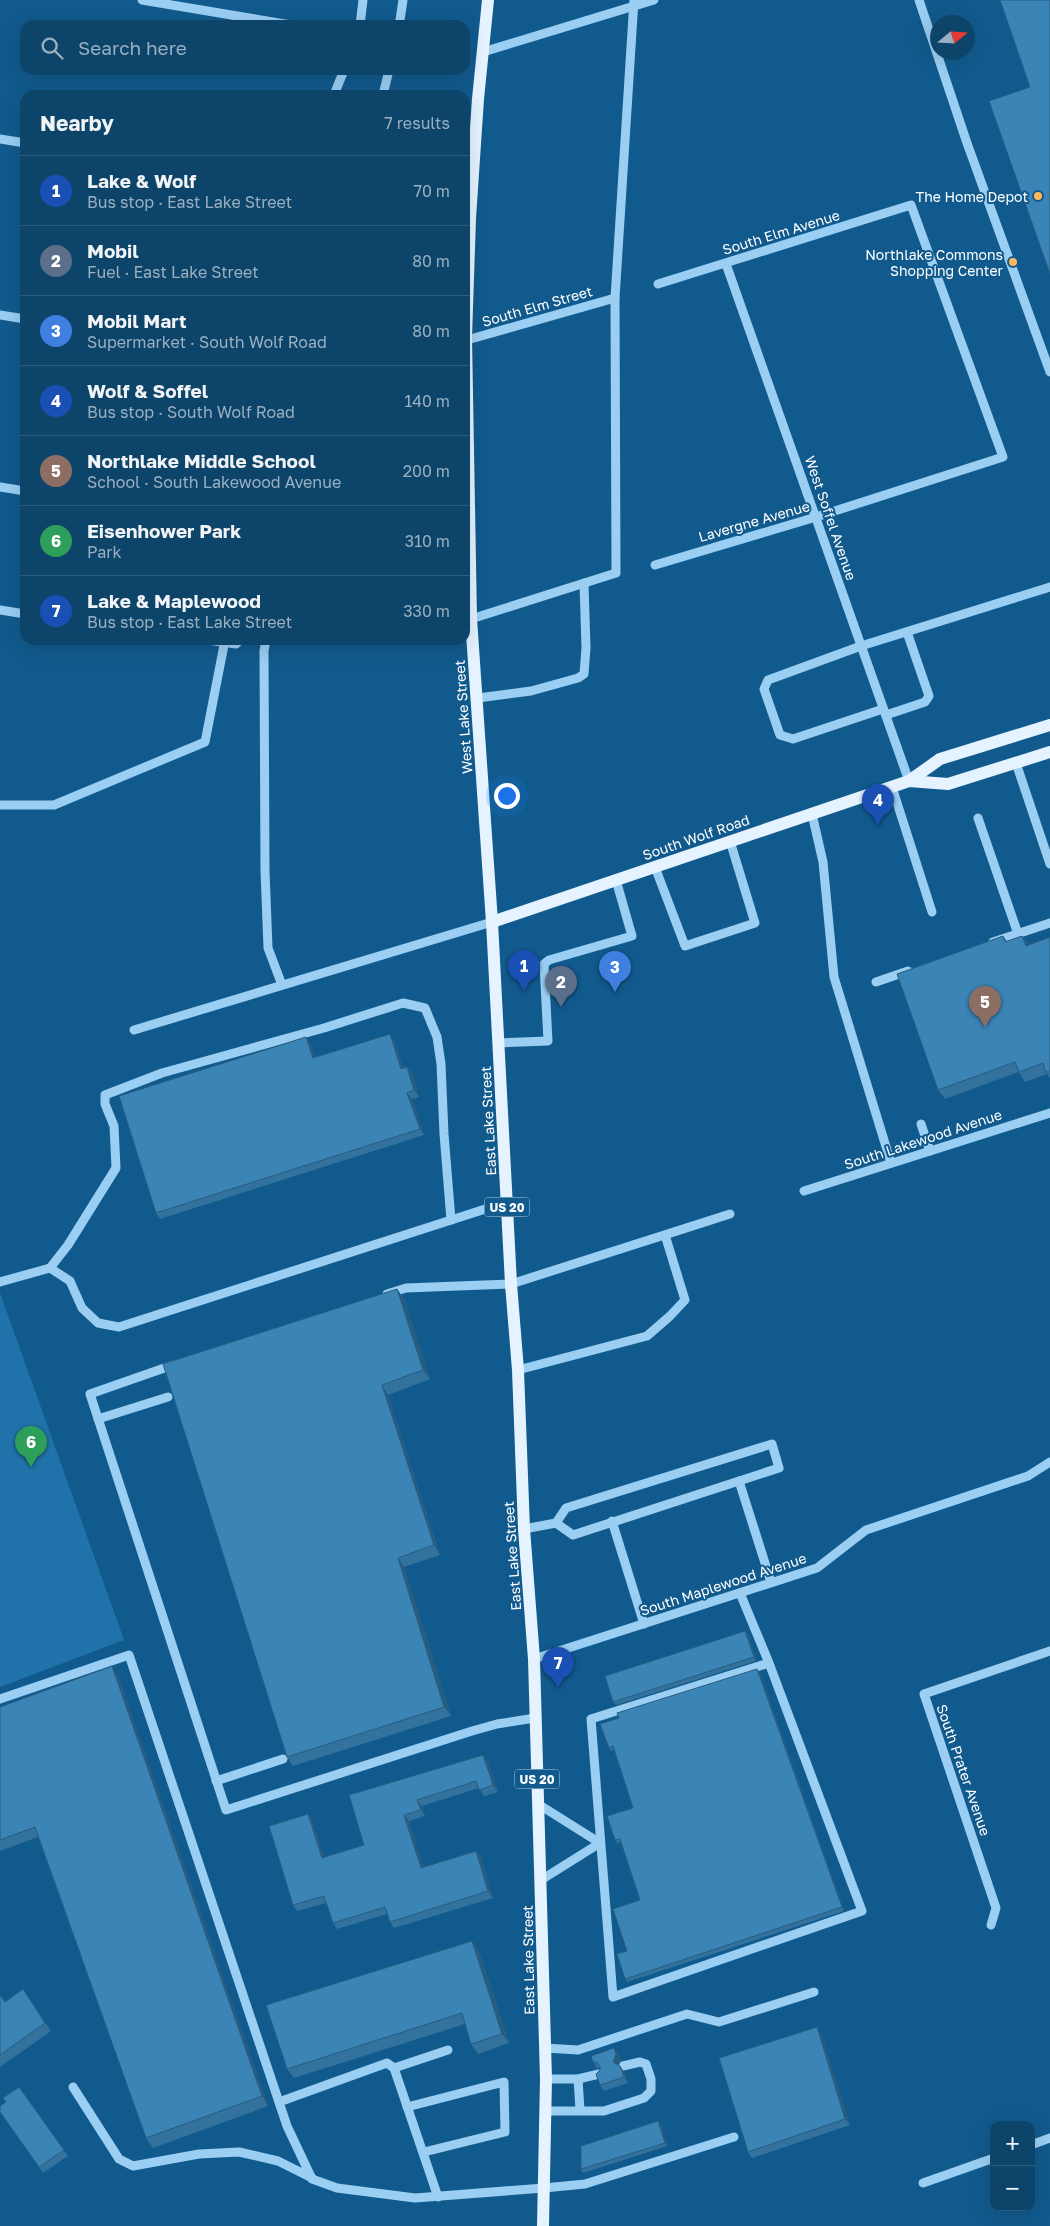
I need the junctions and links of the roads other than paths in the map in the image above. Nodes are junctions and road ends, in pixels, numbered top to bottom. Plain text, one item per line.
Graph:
1 (142, 0) edge
2 (363, 0) edge
3 (403, 0) edge
4 (488, 0) edge
5 (654, 0) edge
6 (919, 0) edge
7 (633, 4) edge
8 (261, 20) edge
9 (361, 20) edge
10 (400, 20) dead end
11 (483, 52) junction
12 (342, 75) edge
13 (388, 75) edge
14 (336, 90) edge
15 (384, 90) edge
16 (0, 139) edge
17 (20, 142) edge
18 (470, 218) edge
19 (726, 264) junction
20 (658, 284) dead end
21 (615, 298) junction
22 (0, 315) edge
23 (20, 318) edge
24 (470, 339) edge
25 (1050, 372) edge
26 (1003, 457) joint
27 (0, 487) edge
28 (20, 490) edge
29 (816, 517) junction
30 (470, 549) edge
31 (655, 565) dead end
32 (584, 583) junction
33 (1050, 587) edge
34 (0, 610) edge
35 (20, 613) edge
36 (471, 619) junction
37 (907, 632) junction
38 (224, 645) edge
39 (265, 645) edge
40 (862, 646) junction
41 (478, 698) junction
42 (884, 712) junction
43 (1050, 725) edge
44 (1050, 752) edge
45 (1016, 763) junction
46 (909, 781) junction
47 (892, 787) junction
48 (0, 806) edge
49 (812, 814) junction
50 (978, 818) dead end
51 (730, 841) junction
52 (1050, 864) edge
53 (656, 867) junction
54 (616, 880) junction
55 (932, 912) dead end
56 (492, 922) junction
57 (1050, 923) edge
58 (1018, 934) junction
59 (985, 944) edge
60 (913, 969) edge
61 (876, 982) dead end
62 (282, 985) junction
63 (134, 1030) dead end
64 (498, 1043) junction
65 (1050, 1112) edge
66 (921, 1124) dead end
67 (930, 1151) junction
68 (891, 1163) junction
69 (804, 1191) dead end
70 (507, 1202) junction
71 (730, 1214) dead end
72 (451, 1220) junction
73 (665, 1235) junction
74 (50, 1268) junction
75 (0, 1282) edge
76 (511, 1284) junction
77 (378, 1298) edge
78 (184, 1361) edge
79 (518, 1370) junction
80 (168, 1397) edge
81 (98, 1420) junction
82 (1050, 1462) edge
83 (740, 1481) junction
84 (612, 1521) junction
85 (556, 1523) junction
86 (524, 1529) junction
87 (771, 1582) junction
88 (740, 1593) junction
89 (644, 1624) junction
90 (1050, 1651) edge
91 (534, 1659) junction
92 (769, 1662) junction
93 (0, 1699) edge
94 (535, 1718) junction
95 (284, 1759) edge
96 (216, 1781) junction
97 (538, 1804) junction
98 (600, 1843) junction
99 (541, 1880) junction
100 (991, 1925) dead end
101 (814, 1992) dead end
102 (545, 2048) junction
103 (448, 2050) dead end
104 (623, 2066) dead end
105 (394, 2068) junction
106 (599, 2074) edge
107 (546, 2079) junction
108 (578, 2079) junction
109 (73, 2088) dead end
110 (279, 2102) junction
111 (407, 2107) junction
112 (580, 2110) junction
113 (546, 2111) junction
114 (734, 2137) dead end
115 (1050, 2138) edge
116 (1035, 2144) edge
117 (424, 2152) junction
118 (990, 2159) edge
119 (312, 2178) junction
120 (923, 2182) dead end
121 (544, 2188) junction
122 (438, 2197) junction
123 (543, 2226) edge

1 - 8 street
2 - 9 street
3 - 10 street
4 - 11 main road, West Lake Street / US 20
5 - 7 street
6 - 25 street
7 - 11 street
7 - 21 street
11 - 18 main road, West Lake Street / US 20
12 - 14 street
13 - 15 street
16 - 17 street
19 - 20 street, South Elm Avenue
19 - 26 street, South Elm Avenue
19 - 29 street, West Soffel Avenue
21 - 24 street, South Elm Street
21 - 32 street
22 - 23 street
26 - 29 street, Lavergne Avenue
27 - 28 street
29 - 31 street, Lavergne Avenue
29 - 40 street, West Soffel Avenue
30 - 36 main road, West Lake Street / US 20
32 - 36 street
32 - 41 street
33 - 37 street
34 - 35 street
36 - 41 main road, West Lake Street / US 20
37 - 40 street
37 - 42 street
38 - 48 street
39 - 62 street
40 - 42 street, West Soffel Avenue
40 - 42 street
41 - 56 main road, West Lake Street / US 20
42 - 46 street, West Soffel Avenue
43 - 46 main road, South Wolf Road
44 - 45 main road, South Wolf Road
45 - 46 main road, South Wolf Road
45 - 52 street
46 - 47 main road, South Wolf Road
47 - 49 main road, South Wolf Road
47 - 55 street
49 - 51 main road, South Wolf Road
49 - 68 street
50 - 58 street
51 - 53 main road, South Wolf Road
51 - 53 street
53 - 54 main road, South Wolf Road
54 - 56 main road, South Wolf Road
54 - 64 street
56 - 62 street
56 - 64 main road, East Lake Street / US 20
57 - 58 street
58 - 59 street
60 - 61 street
62 - 63 street
64 - 70 main road, East Lake Street / US 20
65 - 67 street, South Lakewood Avenue
66 - 67 street
67 - 68 street, South Lakewood Avenue
68 - 69 street, South Lakewood Avenue
70 - 72 street
70 - 76 main road, East Lake Street / US 20
71 - 73 street
72 - 74 street
72 - 74 street
73 - 76 street
73 - 79 street
74 - 75 street
76 - 77 street
76 - 79 main road, East Lake Street / US 20
78 - 81 street
79 - 86 main road, East Lake Street / US 20
80 - 81 street
81 - 96 street
82 - 87 street, South Maplewood Avenue
83 - 84 street
83 - 85 street
83 - 87 street
84 - 85 street
84 - 89 street
85 - 86 street
86 - 91 main road, East Lake Street / US 20
87 - 88 street, South Maplewood Avenue
88 - 89 street, South Maplewood Avenue
88 - 92 street
89 - 91 street, South Maplewood Avenue
90 - 100 street, South Prater Avenue
91 - 94 main road, East Lake Street / US 20
92 - 98 street
92 - 98 street
93 - 110 street
94 - 96 street
94 - 97 main road, East Lake Street / US 20
95 - 96 street
97 - 98 street
97 - 99 main road, East Lake Street / US 20
98 - 99 street
99 - 102 main road, East Lake Street / US 20
101 - 102 street
102 - 107 main road, East Lake Street / US 20
103 - 105 street
104 - 112 street
105 - 110 street
105 - 111 street
106 - 108 street
107 - 108 street
107 - 113 main road, East Lake Street / US 20
108 - 112 street
109 - 119 street
110 - 119 street
111 - 117 street
111 - 117 street
112 - 113 street
113 - 121 main road, East Lake Street / US 20
114 - 121 street
115 - 116 street
117 - 122 street
118 - 120 street
119 - 122 street
121 - 122 street
121 - 123 main road, US 20

